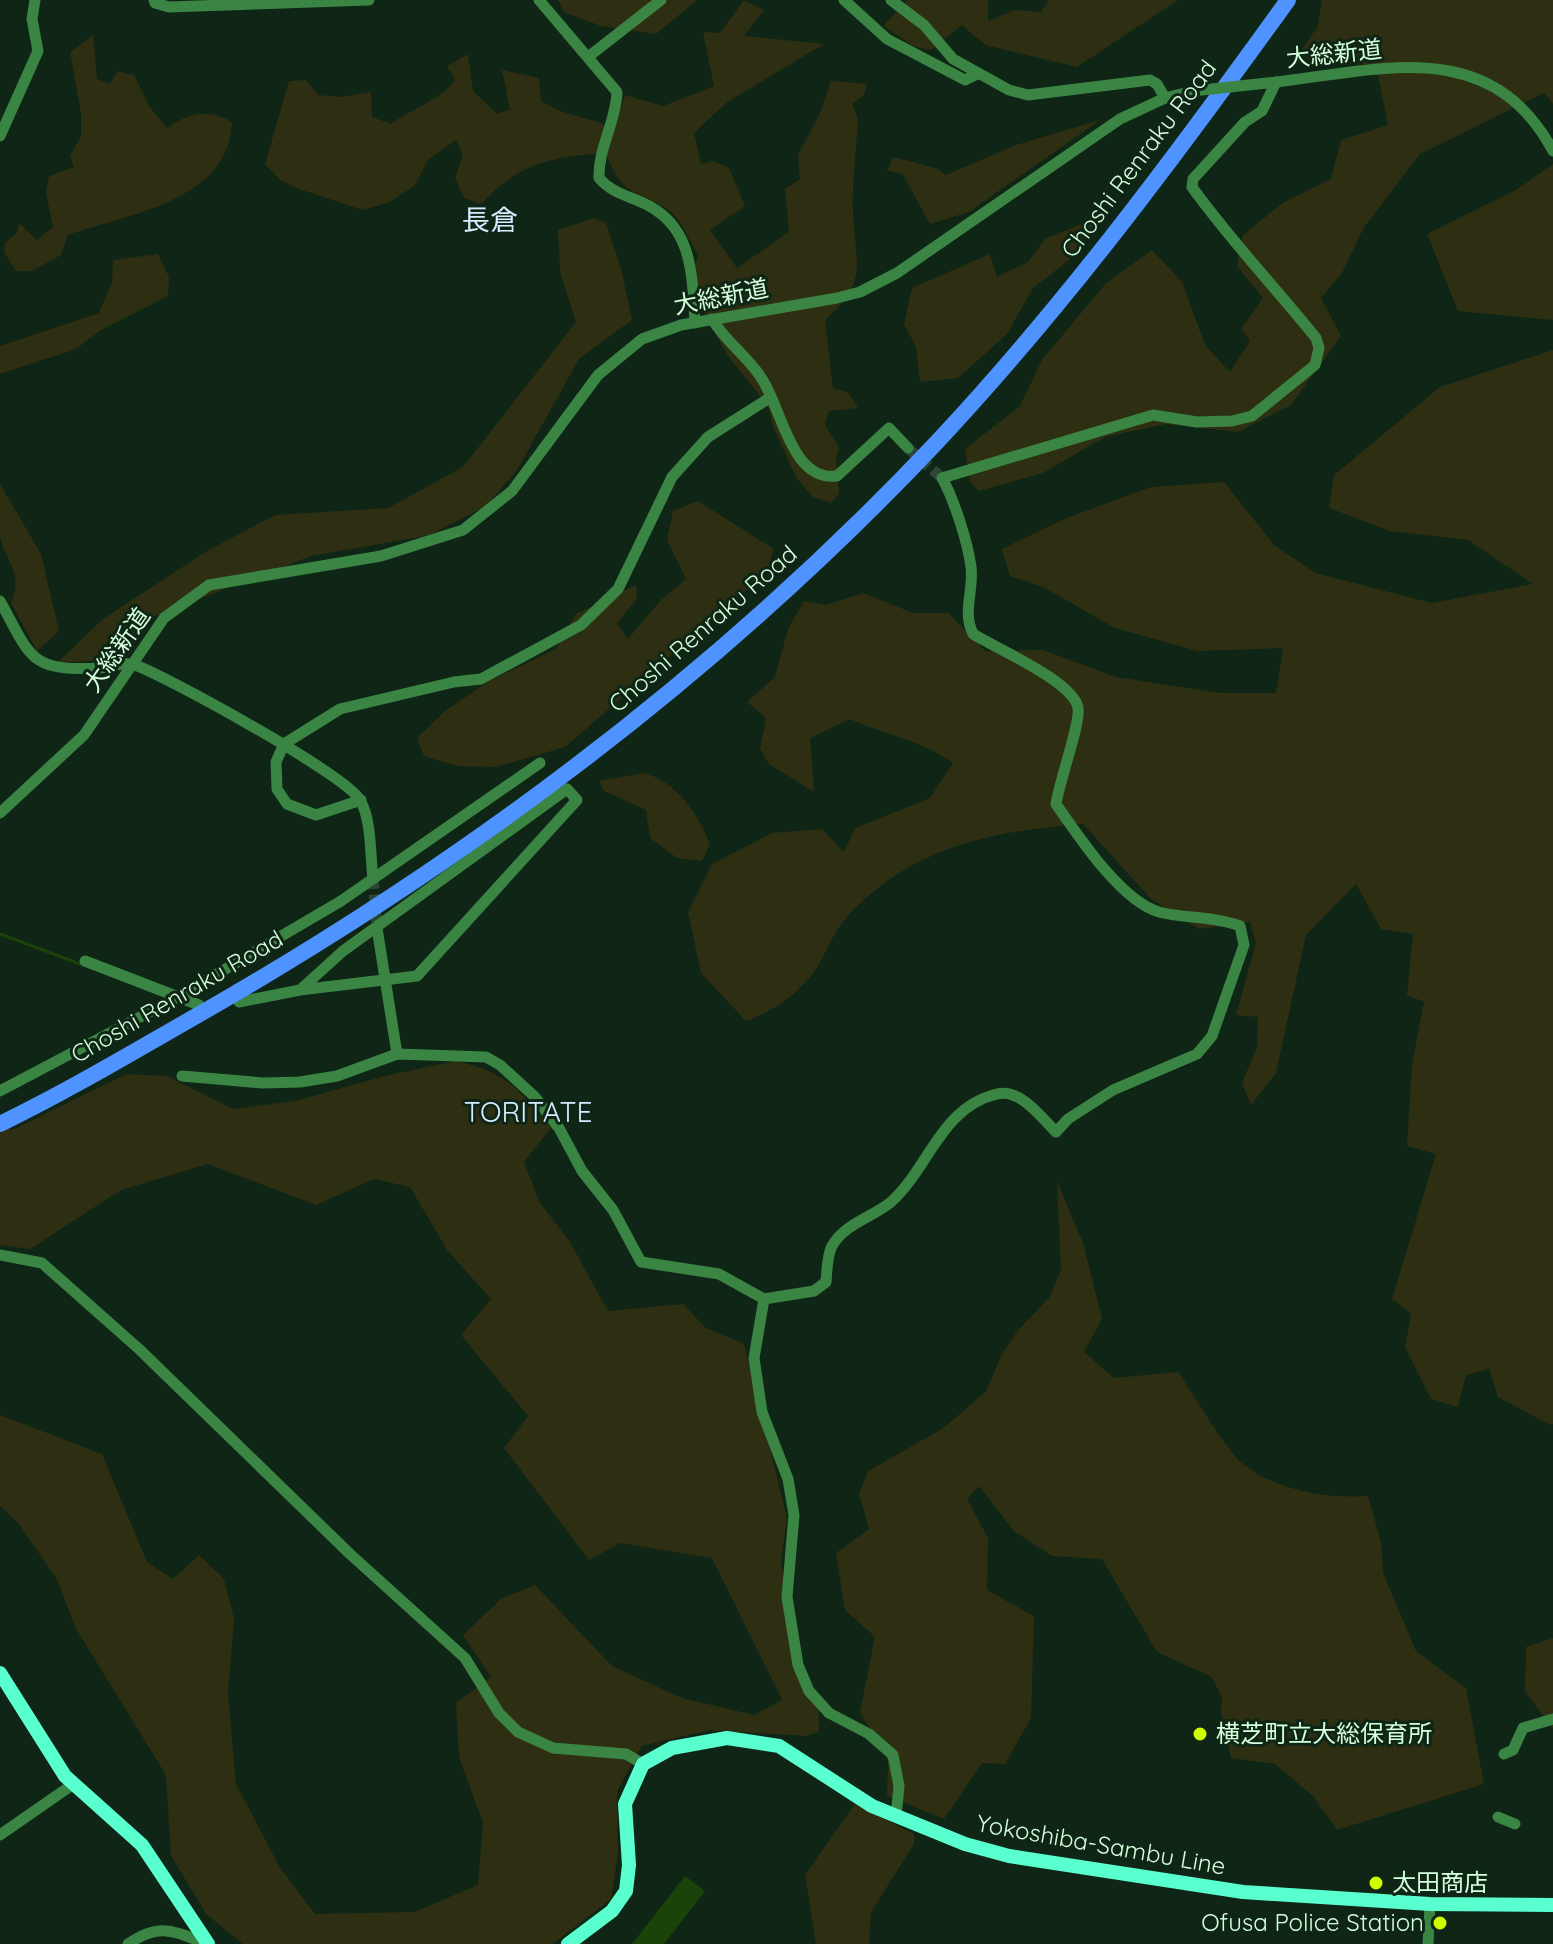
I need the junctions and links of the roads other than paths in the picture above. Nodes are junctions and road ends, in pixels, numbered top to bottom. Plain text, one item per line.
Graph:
1 (35, 0) edge
2 (154, 0) edge
3 (369, 0) edge
4 (539, 0) edge
5 (661, 0) edge
6 (844, 0) edge
7 (891, 0) edge
8 (1288, 0) edge
9 (588, 57) junction
10 (977, 74) junction
11 (1271, 82) junction
12 (1165, 98) junction
13 (0, 136) edge
14 (1553, 151) edge
15 (712, 319) junction
16 (695, 323) junction
17 (771, 397) junction
18 (908, 448) tunnel mouth
19 (0, 601) edge
20 (132, 663) junction
21 (284, 744) junction
22 (540, 763) dead end
23 (361, 800) junction
24 (0, 813) edge
25 (373, 878) junction
26 (377, 928) junction
27 (85, 961) dead end
28 (385, 981) junction
29 (300, 990) junction
30 (178, 997) junction
31 (239, 1002) dead end
32 (203, 1009) junction
33 (397, 1054) junction
34 (182, 1076) dead end
35 (0, 1091) edge
36 (0, 1124) edge
37 (0, 1255) edge
38 (764, 1299) junction
39 (0, 1673) edge
40 (1553, 1719) edge
41 (1504, 1754) dead end
42 (643, 1764) junction
43 (72, 1785) junction
44 (896, 1816) junction
45 (1498, 1817) dead end
46 (1515, 1824) dead end
47 (0, 1835) edge
48 (1430, 1904) junction
49 (1553, 1905) edge
50 (128, 1944) edge
51 (207, 1944) edge
52 (568, 1944) edge
53 (1428, 1944) edge

1 - 13 street
2 - 3 street
4 - 9 street
5 - 9 street
6 - 10 street
7 - 10 street
8 - 32 highway, Choshi Renraku Road
9 - 16 street
10 - 12 street
11 - 12 street, 大総新道, bridge
11 - 14 street, 大総新道
11 - 38 street
12 - 15 street, 大総新道
15 - 16 street, 大総新道
15 - 17 street
16 - 20 street, 大総新道
17 - 18 street
17 - 21 street
19 - 20 street
20 - 21 street
20 - 24 street, 大総新道
21 - 23 street
21 - 23 street
22 - 25 street
23 - 25 street
25 - 30 street
26 - 28 street
26 - 28 street
26 - 29 street
27 - 30 street
28 - 29 street
28 - 33 street
29 - 31 street
30 - 32 street
30 - 35 street
32 - 36 highway, Choshi Renraku Road
33 - 34 street
33 - 38 street
37 - 42 street
38 - 44 street
39 - 43 main road
40 - 41 street
42 - 44 main road, Yokoshiba-Sambu Line
42 - 52 main road
43 - 47 street
43 - 51 main road
44 - 48 main road, Yokoshiba-Sambu Line
45 - 46 street
48 - 49 main road, Yokoshiba-Sambu Line
48 - 53 street
50 - 51 street

